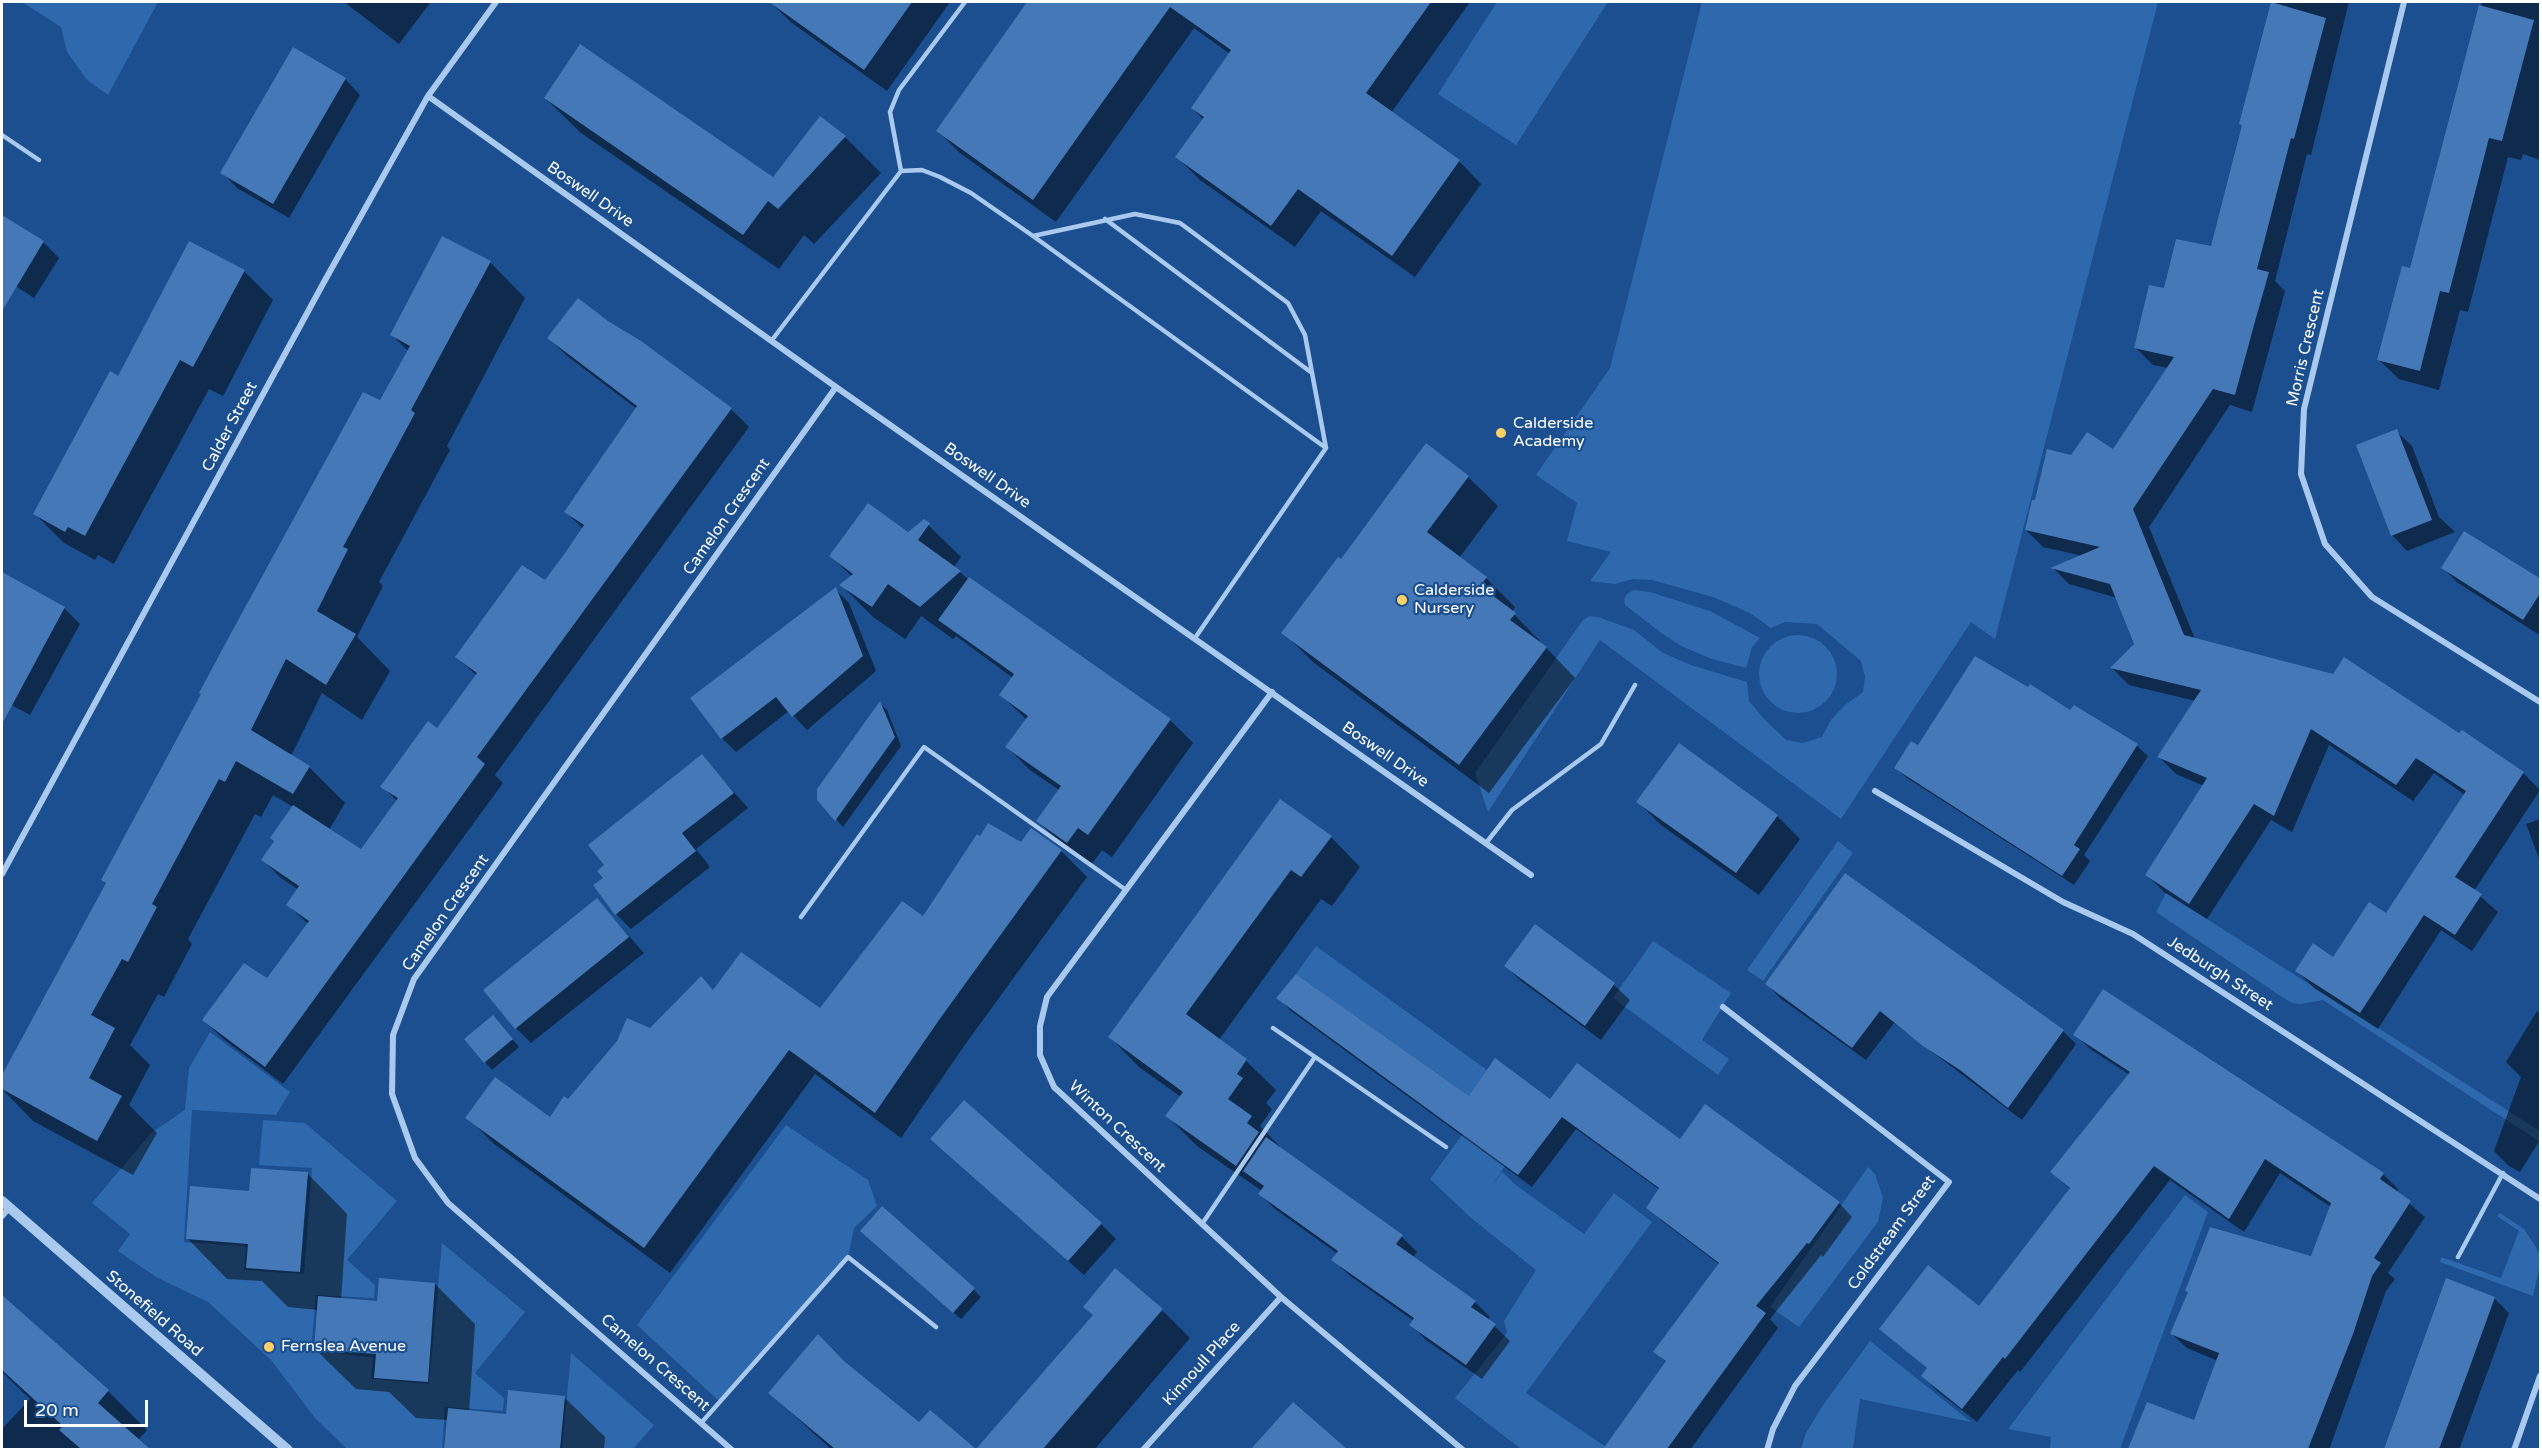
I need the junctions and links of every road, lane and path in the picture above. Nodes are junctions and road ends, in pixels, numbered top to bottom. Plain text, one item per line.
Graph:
1 (496, 2) edge
2 (965, 2) edge
3 (2404, 2) edge
4 (428, 96) junction
5 (2, 135) edge
6 (39, 160) dead end
7 (901, 171) junction
8 (1105, 219) junction
9 (1033, 236) junction
10 (772, 340) junction
11 (1313, 374) junction
12 (836, 387) junction
13 (1326, 448) junction
14 (1195, 638) junction
15 (1635, 685) dead end
16 (1272, 692) junction
17 (2541, 702) edge
18 (1875, 791) dead end
19 (1486, 843) junction
20 (2, 874) edge
21 (1531, 875) dead end
22 (1126, 891) junction
23 (801, 917) dead end
24 (1724, 1007) dead end
25 (1273, 1028) dead end
26 (1315, 1057) junction
27 (1446, 1146) dead end
28 (2503, 1173) junction
29 (2541, 1199) edge
30 (4, 1209) edge
31 (1202, 1224) junction
32 (2458, 1257) dead end
33 (1281, 1297) junction
34 (936, 1326) dead end
35 (2541, 1376) edge
36 (702, 1422) junction
37 (288, 1449) edge
38 (732, 1449) edge
39 (1143, 1449) edge
40 (1463, 1449) edge
41 (1767, 1449) edge
42 (2514, 1449) edge

1 - 4 street, Calder Street
2 - 7 lane
3 - 17 street, Morris Crescent
4 - 10 street, Boswell Drive
4 - 20 street, Calder Street
5 - 6 lane
7 - 9 lane
7 - 10 lane
8 - 9 lane
8 - 11 lane
8 - 11 lane
9 - 13 lane
10 - 12 street, Boswell Drive
11 - 13 lane
12 - 14 street, Boswell Drive
12 - 36 street, Camelon Crescent
13 - 14 lane
14 - 16 street, Boswell Drive
15 - 19 lane
16 - 19 street, Boswell Drive
16 - 22 street, Winton Crescent
18 - 28 street, Jedburgh Street
19 - 21 street, Boswell Drive
22 - 23 lane
22 - 31 street, Winton Crescent
24 - 41 street, Coldstream Street
25 - 26 lane
26 - 27 lane
26 - 31 lane
28 - 29 street, Jedburgh Street
28 - 32 lane
30 - 37 street, Stonefield Road
31 - 33 street, Winton Crescent
33 - 39 street, Kinnoull Place
33 - 40 street, Winton Crescent
34 - 36 lane
35 - 42 street
36 - 38 street, Camelon Crescent

